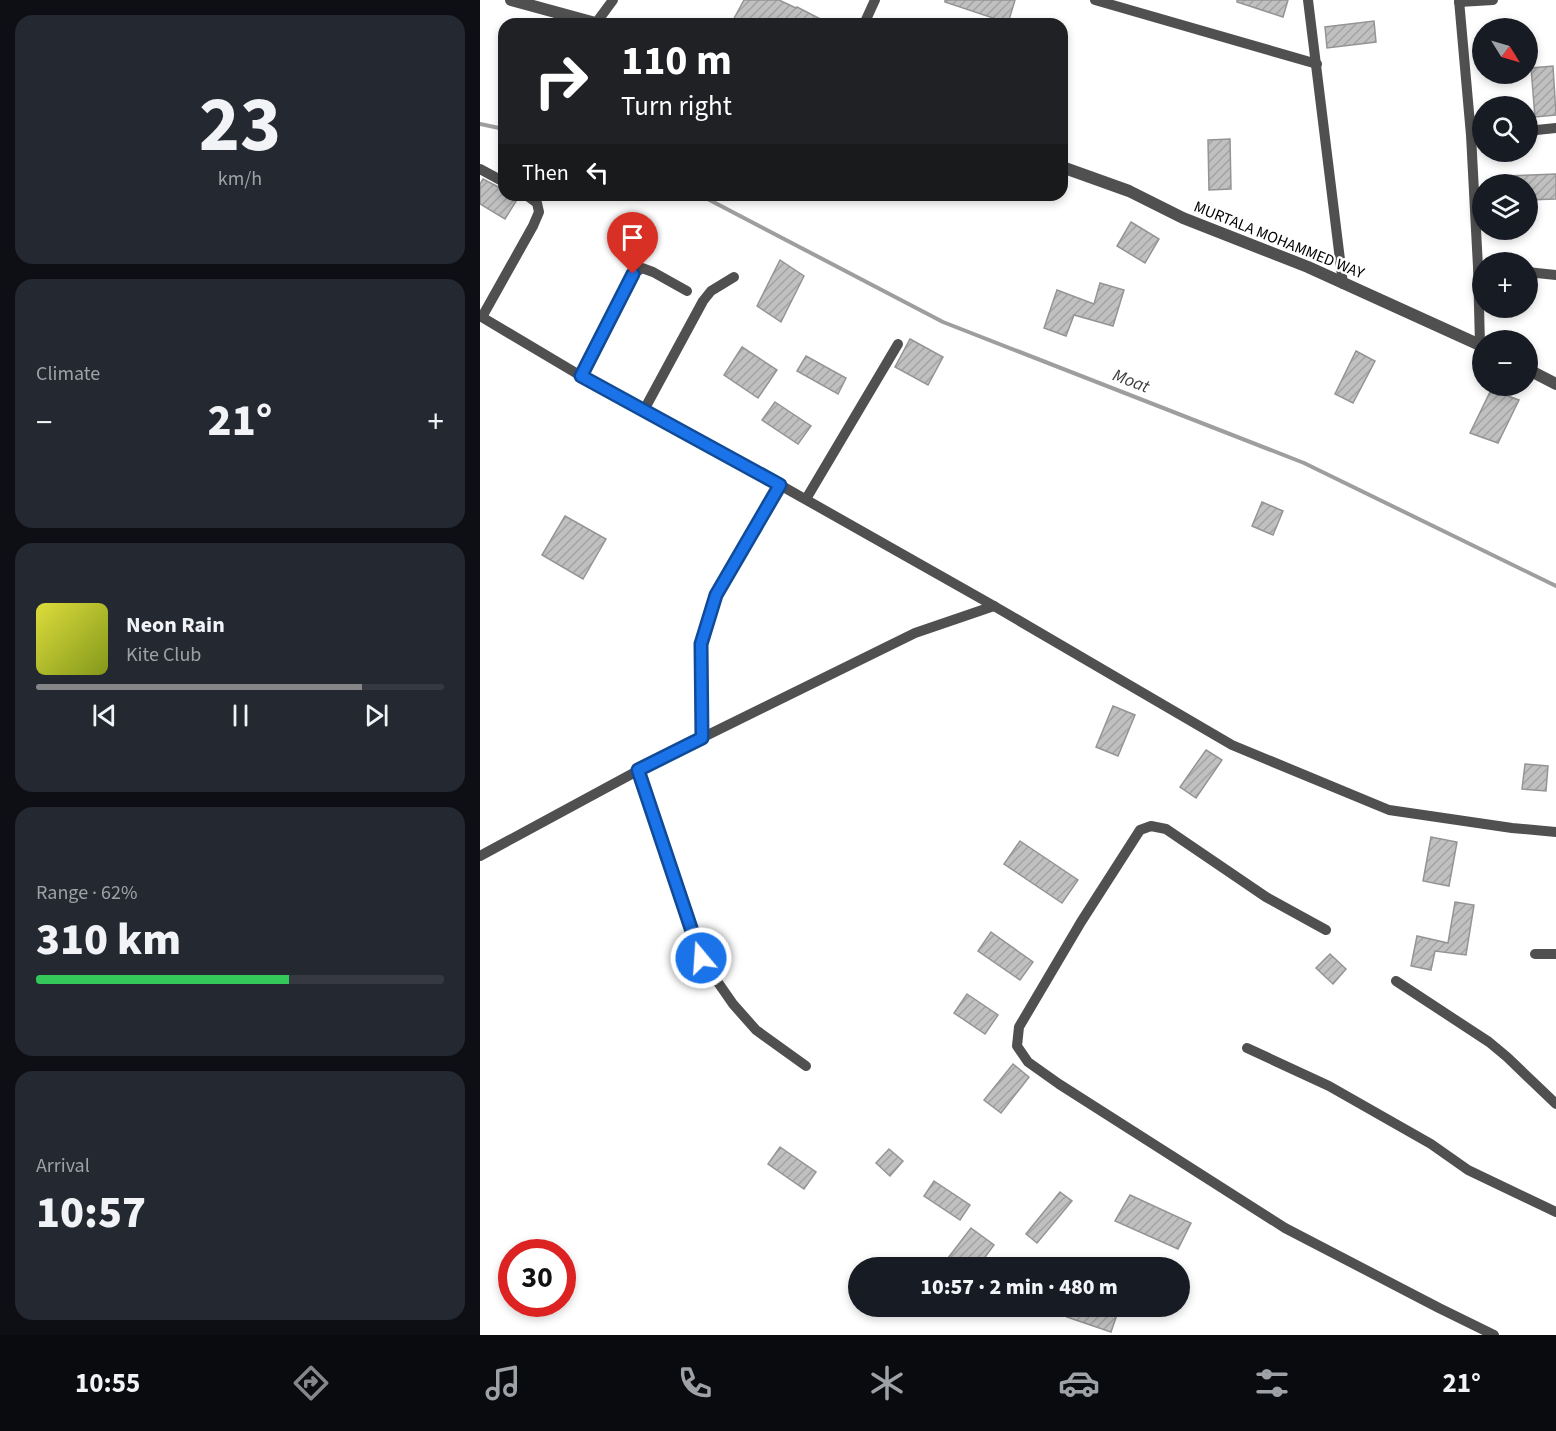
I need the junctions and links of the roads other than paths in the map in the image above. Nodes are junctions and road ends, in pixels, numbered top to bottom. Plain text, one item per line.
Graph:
1 (511, 0) edge
2 (613, 0) edge
3 (875, 0) edge
4 (1095, 0) edge
5 (1308, 0) edge
6 (1493, 0) edge
7 (1459, 1) edge
8 (576, 18) edge
9 (602, 18) edge
10 (867, 18) edge
11 (1317, 64) junction
12 (1472, 98) edge
13 (1556, 128) edge
14 (1538, 130) edge
15 (1478, 162) edge
16 (480, 169) edge
17 (1068, 169) edge
18 (498, 179) edge
19 (534, 201) edge
20 (1480, 252) edge
21 (1538, 273) edge
22 (1556, 275) edge
23 (734, 277) dead end
24 (1343, 284) junction
25 (687, 291) dead end
26 (481, 317) edge
27 (1472, 342) edge
28 (898, 344) dead end
29 (1538, 375) edge
30 (581, 376) junction
31 (1556, 384) edge
32 (644, 410) junction
33 (780, 485) junction
34 (806, 499) junction
35 (994, 606) junction
36 (702, 738) junction
37 (638, 770) junction
38 (1556, 832) edge
39 (480, 856) edge
40 (1326, 930) dead end
41 (1535, 954) dead end
42 (1556, 954) edge
43 (1396, 981) dead end
44 (1247, 1048) dead end
45 (806, 1066) dead end
46 (1556, 1104) edge
47 (1556, 1212) edge
48 (1494, 1335) edge

1 - 8 street
2 - 9 street
3 - 10 street
4 - 11 street
5 - 11 street
6 - 7 street
7 - 12 street
11 - 24 street
13 - 14 street
15 - 20 street
16 - 18 street
17 - 24 street, MURTALA MOHAMMED WAY
19 - 26 street
21 - 22 street
23 - 32 street
24 - 27 street, MURTALA MOHAMMED WAY
25 - 30 street
26 - 30 street
28 - 34 street
29 - 31 street
30 - 32 street
32 - 33 street
33 - 34 street
33 - 36 street
34 - 35 street
35 - 36 street
35 - 38 street
36 - 37 street
37 - 39 street
37 - 45 street
40 - 48 street
41 - 42 street
43 - 46 street
44 - 47 street

